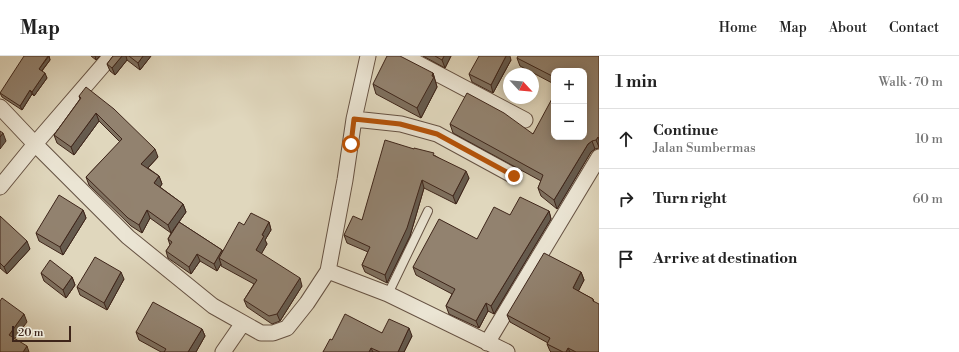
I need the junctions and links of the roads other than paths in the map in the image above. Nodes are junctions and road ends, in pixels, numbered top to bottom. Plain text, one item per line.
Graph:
1 (111, 56) edge
2 (368, 56) edge
3 (404, 56) edge
4 (0, 106) edge
5 (354, 119) junction
6 (525, 120) dead end
7 (35, 144) junction
8 (599, 157) edge
9 (514, 176) dead end
10 (0, 187) edge
11 (428, 211) dead end
12 (328, 271) junction
13 (388, 294) junction
14 (243, 323) junction
15 (487, 343) junction
16 (223, 352) edge
17 (507, 352) edge

1 - 7 street
2 - 5 street
3 - 6 street
4 - 7 street
5 - 9 street
5 - 12 street
7 - 10 street
7 - 14 street
8 - 15 street
11 - 13 lane
12 - 13 street
12 - 14 street
13 - 15 street
14 - 16 street
15 - 17 street

